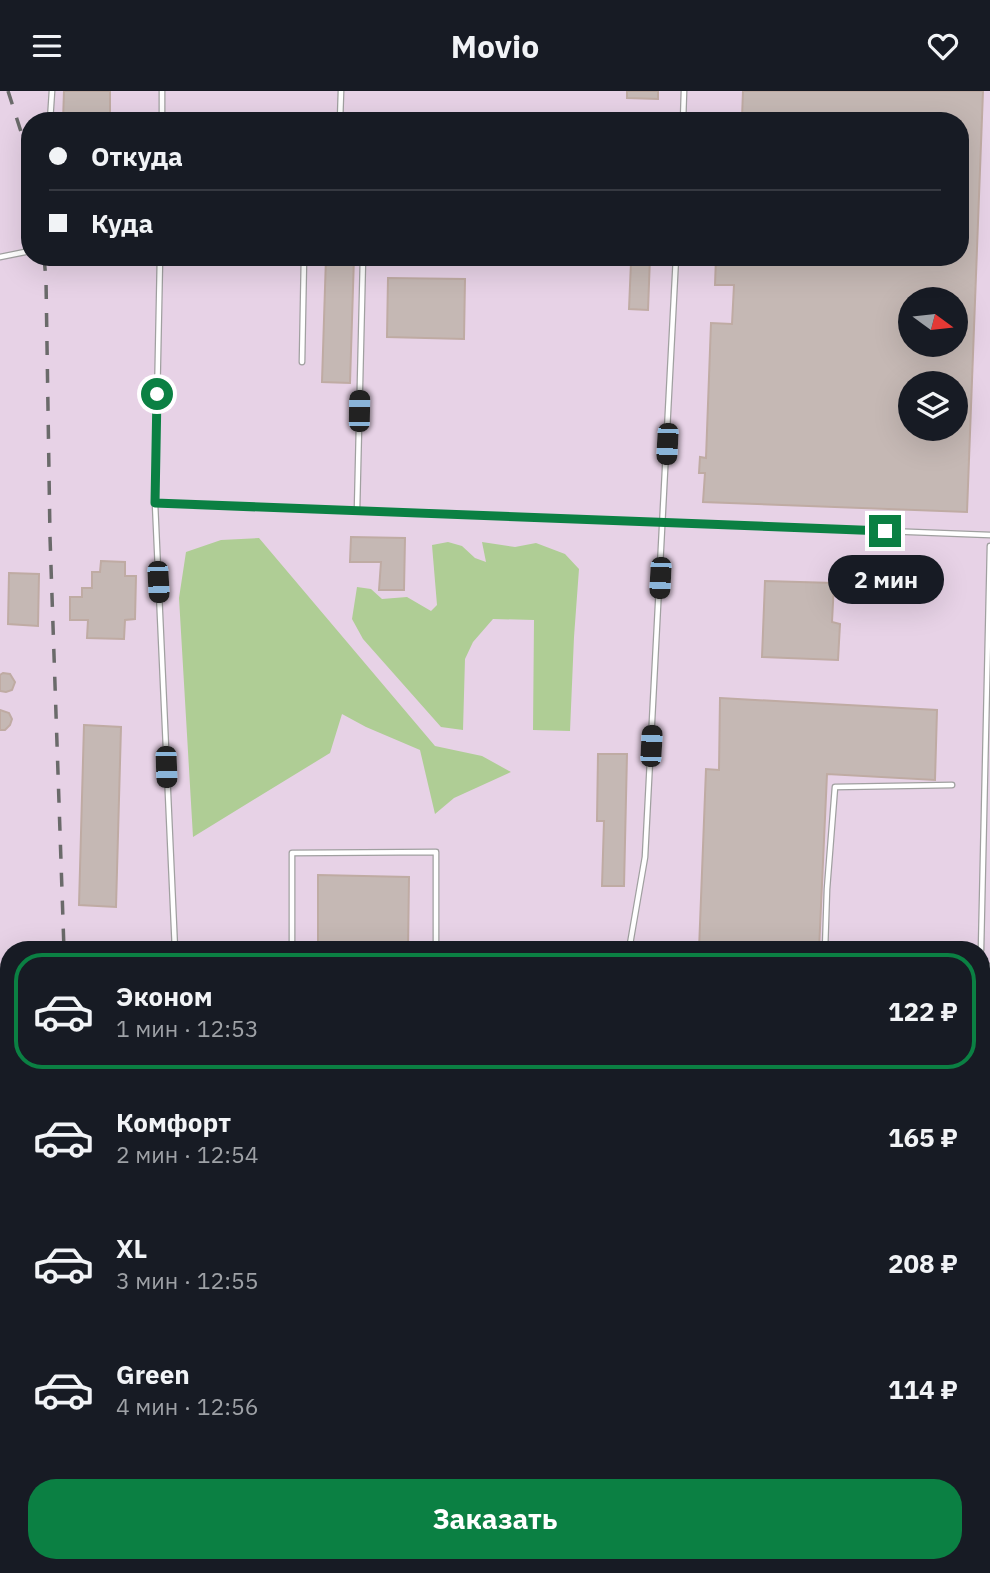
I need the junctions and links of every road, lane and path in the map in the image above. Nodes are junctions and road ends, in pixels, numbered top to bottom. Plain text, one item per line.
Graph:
1 (52, 91) edge
2 (162, 91) edge
3 (341, 91) edge
4 (684, 91) edge
5 (51, 112) edge
6 (162, 112) edge
7 (340, 112) edge
8 (683, 112) edge
9 (21, 253) edge
10 (0, 257) edge
11 (160, 266) edge
12 (304, 266) edge
13 (363, 266) edge
14 (676, 266) edge
15 (302, 362) dead end
16 (155, 503) junction
17 (357, 511) junction
18 (663, 523) junction
19 (990, 535) edge
20 (990, 546) edge
21 (952, 785) dead end
22 (175, 941) edge
23 (292, 941) edge
24 (436, 941) edge
25 (631, 941) edge
26 (825, 941) edge
27 (981, 941) edge

1 - 5 lane
2 - 6 lane
3 - 7 lane
4 - 8 lane
9 - 10 lane
11 - 16 lane
12 - 15 lane
13 - 17 lane
14 - 18 lane
16 - 17 lane
16 - 22 lane
17 - 18 lane
18 - 19 lane
18 - 25 lane
20 - 27 lane
21 - 26 lane
23 - 24 lane

